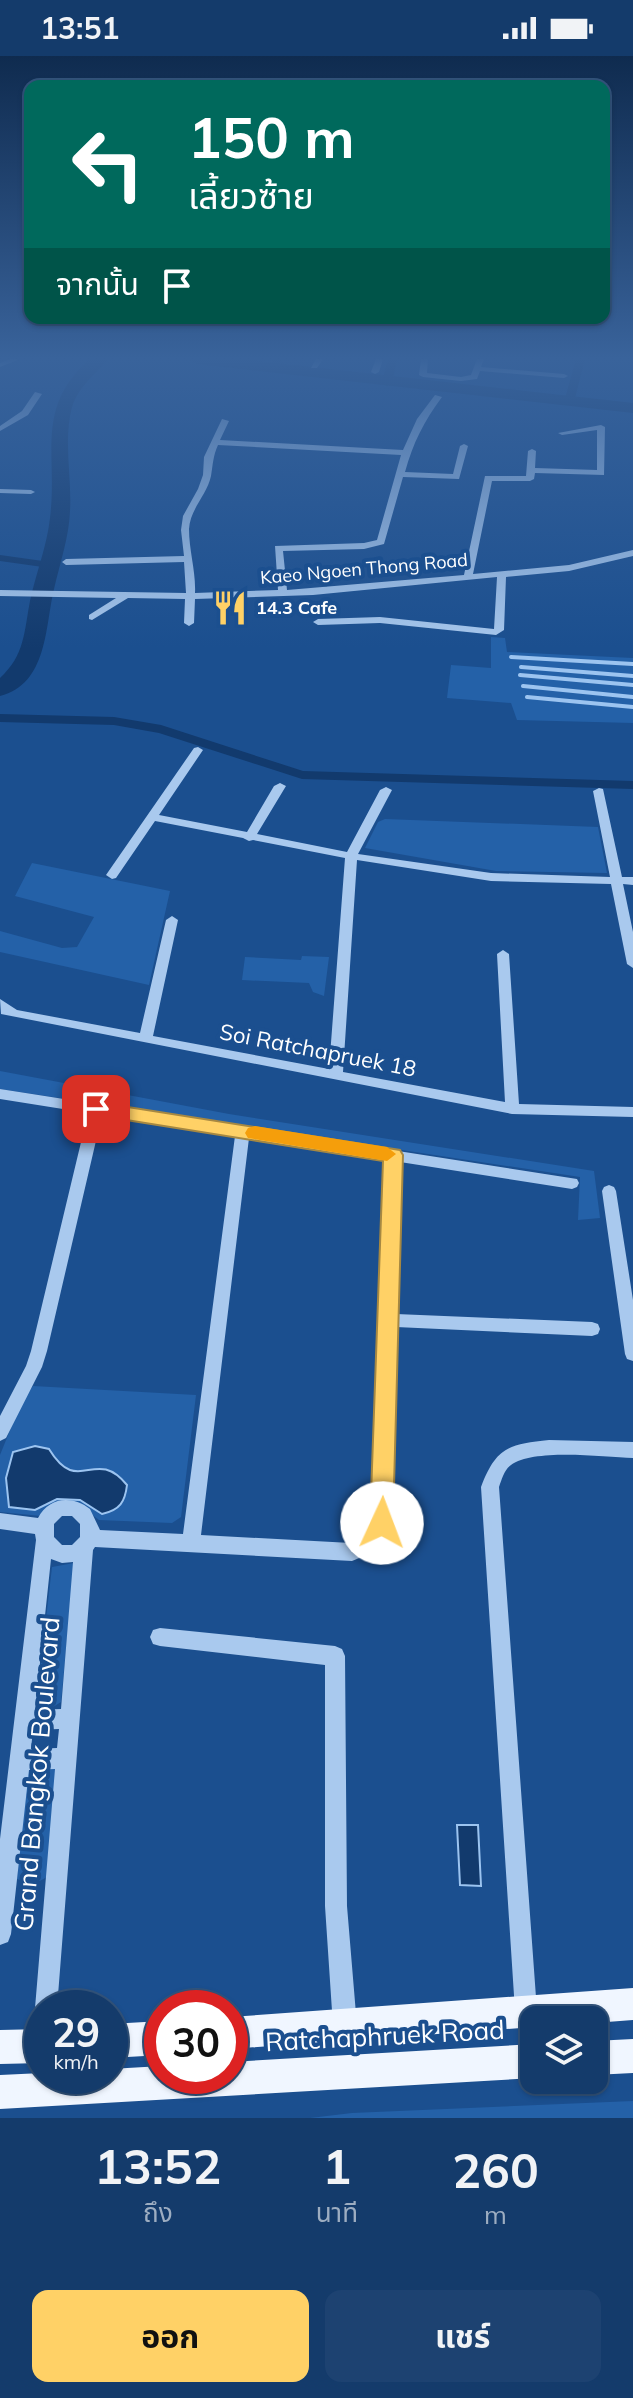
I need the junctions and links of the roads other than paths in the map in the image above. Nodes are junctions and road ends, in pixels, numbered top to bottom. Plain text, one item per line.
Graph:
1 (209, 455) edge
2 (405, 455) edge
3 (462, 455) edge
4 (532, 455) edge
5 (601, 455) edge
6 (532, 470) junction
7 (400, 474) junction
8 (0, 491) edge
9 (31, 492) dead end
10 (633, 553) edge
11 (189, 559) junction
12 (66, 562) dead end
13 (502, 573) junction
14 (468, 576) junction
15 (0, 593) edge
16 (283, 593) junction
17 (125, 595) junction
18 (190, 596) junction
19 (92, 617) dead end
20 (318, 622) dead end
21 (189, 623) dead end
22 (198, 750) dead end
23 (280, 786) dead end
24 (386, 790) dead end
25 (599, 791) dead end
26 (152, 817) junction
27 (249, 838) junction
28 (351, 856) junction
29 (112, 875) dead end
30 (618, 880) junction
31 (633, 881) edge
32 (172, 920) dead end
33 (503, 954) dead end
34 (633, 964) edge
35 (0, 1003) edge
36 (146, 1039) junction
37 (336, 1074) junction
38 (0, 1094) edge
39 (96, 1109) junction
40 (512, 1109) junction
41 (633, 1112) edge
42 (243, 1131) junction
43 (393, 1155) junction
44 (572, 1183) dead end
45 (609, 1191) dead end
46 (388, 1320) junction
47 (592, 1329) dead end
48 (633, 1354) edge
49 (0, 1433) edge
50 (633, 1450) edge
51 (0, 1521) edge
52 (44, 1534) junction
53 (87, 1542) junction
54 (191, 1544) junction
55 (160, 1637) dead end
56 (70, 1719) junction
57 (24, 1720) junction
58 (67, 1758) junction
59 (19, 1760) junction
60 (0, 1934) edge
61 (48, 1990) edge
62 (633, 2004) edge
63 (526, 2006) edge
64 (602, 2006) edge
65 (520, 2011) edge
66 (345, 2026) junction
67 (248, 2032) edge
68 (24, 2046) edge
69 (0, 2047) edge
70 (633, 2056) edge
71 (608, 2057) edge
72 (520, 2062) edge
73 (0, 2092) edge

1 - 11 street
2 - 7 street
3 - 7 street
4 - 6 street
5 - 6 street
6 - 14 street
7 - 16 street
8 - 9 street
10 - 13 street, Kaeo Ngoen Thong Road
11 - 12 street
11 - 18 street
13 - 14 street, Kaeo Ngoen Thong Road
13 - 20 street
14 - 16 street, Kaeo Ngoen Thong Road
15 - 17 street, Kaeo Ngoen Thong Road
16 - 18 street, Kaeo Ngoen Thong Road
17 - 18 street, Kaeo Ngoen Thong Road
17 - 19 street
18 - 21 street
22 - 26 street
23 - 27 street
24 - 28 street
25 - 30 street
26 - 27 street
26 - 29 street
27 - 28 street
28 - 30 street
28 - 37 street
30 - 31 street
30 - 34 street
32 - 36 street
33 - 40 street
35 - 36 street, Soi Ratchapruek 18
36 - 37 street, Soi Ratchapruek 18
37 - 40 street, Soi Ratchapruek 18
38 - 39 street
39 - 42 street
39 - 49 street
40 - 41 street, Soi Ratchapruek 18
42 - 43 street
42 - 54 street
43 - 44 street
43 - 46 street
45 - 48 street
46 - 47 street
46 - 54 street
50 - 63 street
51 - 52 street
52 - 53 street
52 - 53 street
52 - 57 street, Grand Bangkok Boulevard
53 - 54 street
53 - 56 street, Grand Bangkok Boulevard
55 - 66 street
56 - 57 street
56 - 58 street, Grand Bangkok Boulevard
57 - 59 street, Grand Bangkok Boulevard
58 - 59 street
58 - 61 street, Grand Bangkok Boulevard
59 - 60 street, Grand Bangkok Boulevard
62 - 64 main road
65 - 66 main road
66 - 67 main road
68 - 69 main road
70 - 71 main road
72 - 73 main road, Ratchaphruek Road

